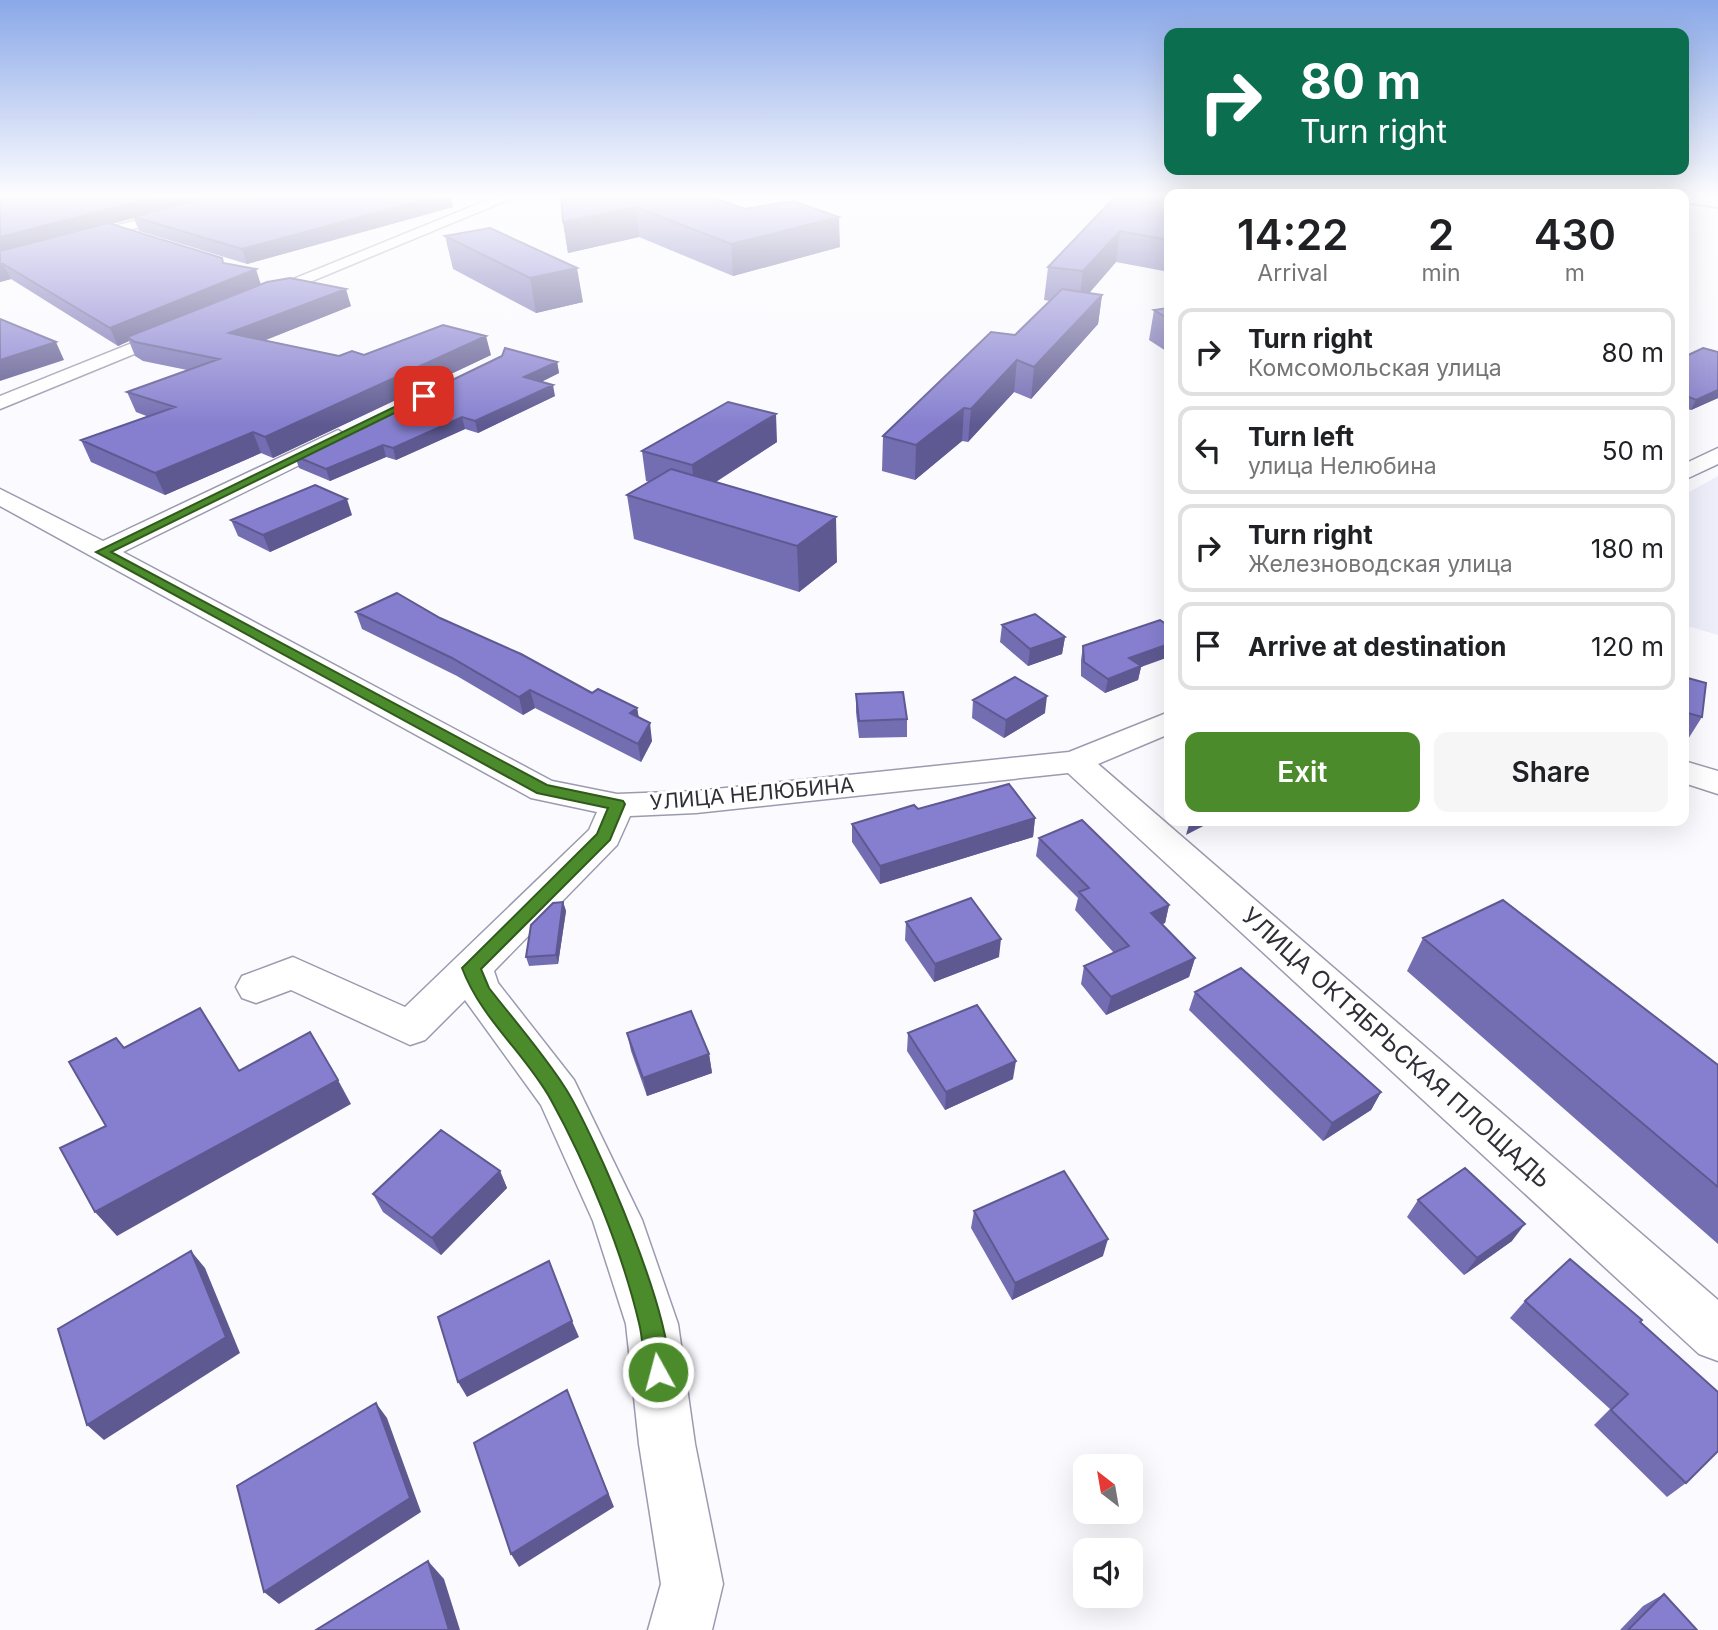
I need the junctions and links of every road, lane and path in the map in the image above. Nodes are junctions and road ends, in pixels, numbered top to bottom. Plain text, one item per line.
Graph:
1 (317, 273) edge
2 (260, 277) dead end
3 (287, 285) junction
4 (237, 306) edge
5 (199, 321) edge
6 (0, 403) edge
7 (360, 427) edge
8 (1718, 455) edge
9 (1689, 470) edge
10 (0, 496) edge
11 (102, 552) junction
12 (1164, 724) edge
13 (1074, 762) junction
14 (1689, 774) edge
15 (1718, 783) edge
16 (617, 804) junction
17 (472, 968) junction
18 (256, 987) dead end
19 (1718, 1335) edge
20 (680, 1630) edge

1 - 3 street
2 - 3 street
3 - 4 street
5 - 6 street
7 - 11 street
8 - 9 street
10 - 11 street, УЛИЦА НЕЛЮБИНА
11 - 16 street, УЛИЦА НЕЛЮБИНА
12 - 13 street, УЛИЦА НЕЛЮБИНА
13 - 16 street, УЛИЦА НЕЛЮБИНА
13 - 19 street, УЛИЦА ОКТЯБРЬСКАЯ ПЛОЩАДЬ
14 - 15 street
16 - 17 street
17 - 18 street
17 - 20 street

